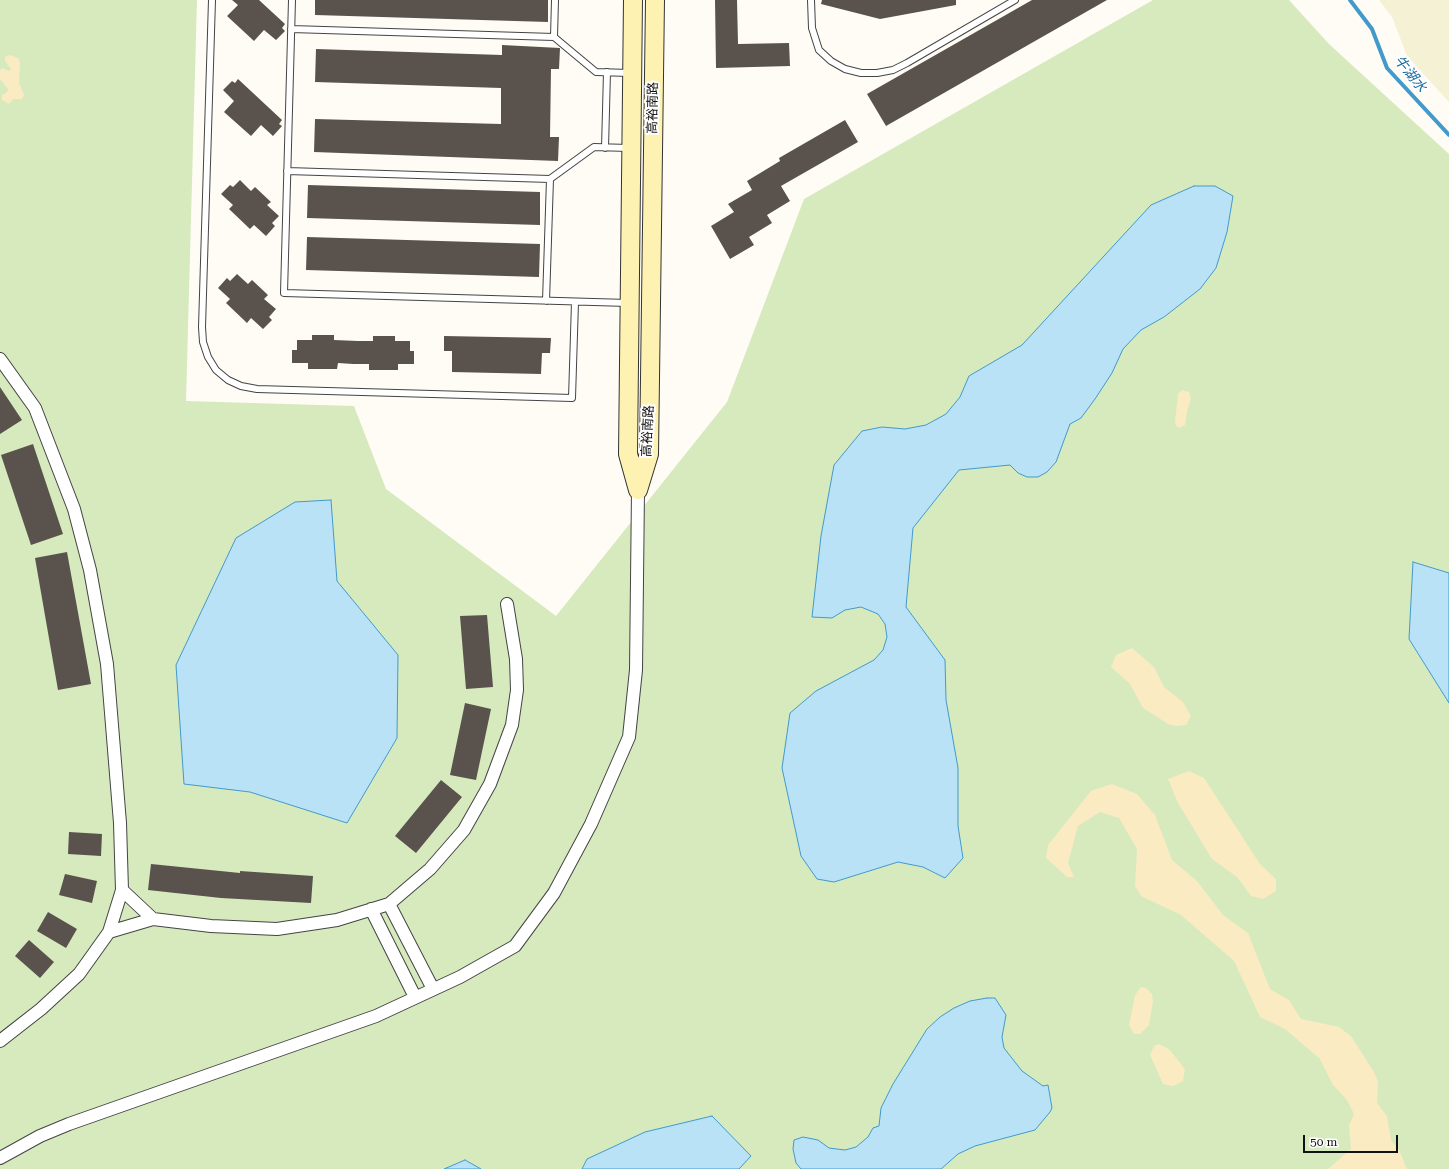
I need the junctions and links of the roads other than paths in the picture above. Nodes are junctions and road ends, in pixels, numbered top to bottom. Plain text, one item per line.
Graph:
1 (212, 0) edge
2 (292, 0) edge
3 (555, 0) edge
4 (633, 0) edge
5 (655, 0) edge
6 (810, 0) edge
7 (1015, 0) edge
8 (291, 30) junction
9 (554, 37) junction
10 (607, 72) junction
11 (632, 73) junction
12 (605, 148) junction
13 (631, 148) junction
14 (287, 171) junction
15 (550, 179) junction
16 (546, 301) junction
17 (575, 302) junction
18 (630, 304) junction
19 (0, 359) edge
20 (638, 490) junction
21 (507, 604) dead end
22 (122, 890) junction
23 (389, 904) junction
24 (371, 909) junction
25 (153, 919) junction
26 (110, 932) junction
27 (433, 989) junction
28 (415, 997) junction
29 (0, 1041) edge
30 (0, 1158) edge

1 - 17 lane
2 - 8 lane
3 - 9 lane
4 - 11 street, 高裕南路
5 - 20 street, 高裕南路
6 - 7 lane
8 - 9 lane
8 - 14 lane
9 - 10 lane
10 - 11 lane
10 - 12 lane
11 - 13 street, 高裕南路
12 - 13 lane
12 - 15 lane
13 - 18 street, 高裕南路
14 - 15 lane
14 - 16 lane
15 - 16 lane
16 - 17 lane
17 - 18 lane
18 - 20 street, 高裕南路
19 - 22 street
20 - 27 street
21 - 23 street
22 - 25 street
22 - 26 street
23 - 24 street
23 - 27 street
24 - 25 street
24 - 28 street
25 - 26 street
26 - 29 street
27 - 28 street
28 - 30 street

